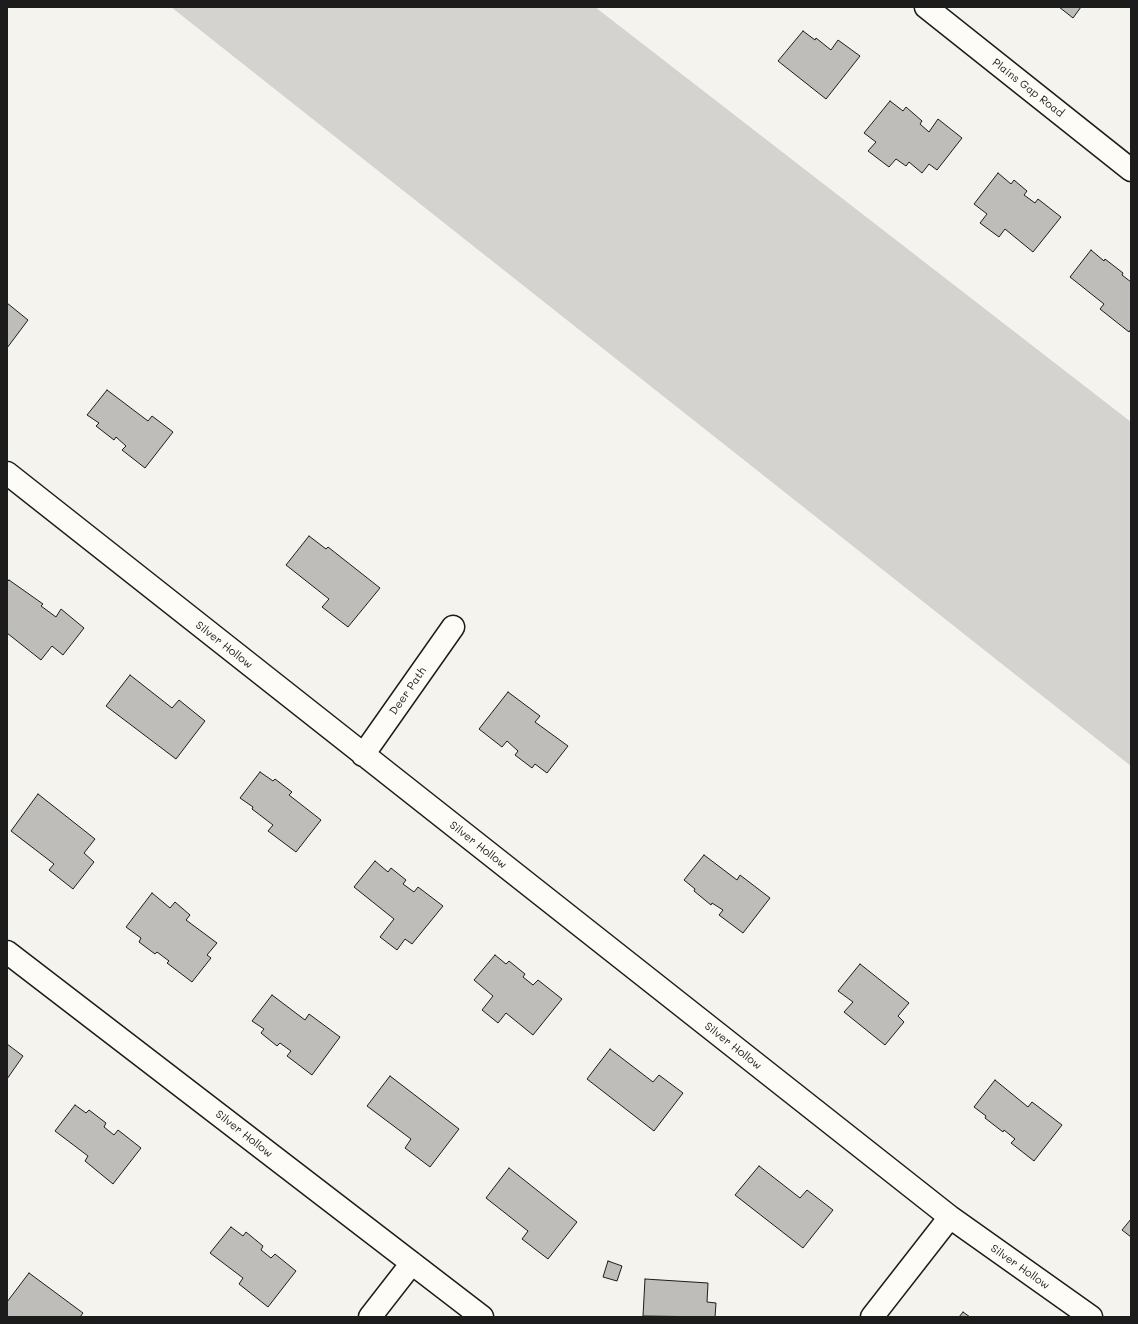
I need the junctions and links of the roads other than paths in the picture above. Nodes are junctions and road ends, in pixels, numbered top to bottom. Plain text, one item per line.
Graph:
1 (926, 7) edge
2 (1131, 170) edge
3 (7, 473) edge
4 (453, 627) dead end
5 (363, 755) junction
6 (7, 952) edge
7 (950, 1217) junction
8 (412, 1263) junction
9 (370, 1317) edge
10 (482, 1317) edge
11 (872, 1317) edge
12 (1091, 1317) edge

1 - 2 street, Plains Gap Road
3 - 5 street, Silver Hollow
4 - 5 street, Deer Path
5 - 7 street, Silver Hollow
6 - 8 street, Silver Hollow
7 - 11 street
7 - 12 street, Silver Hollow
8 - 9 street
8 - 10 street, Silver Hollow

